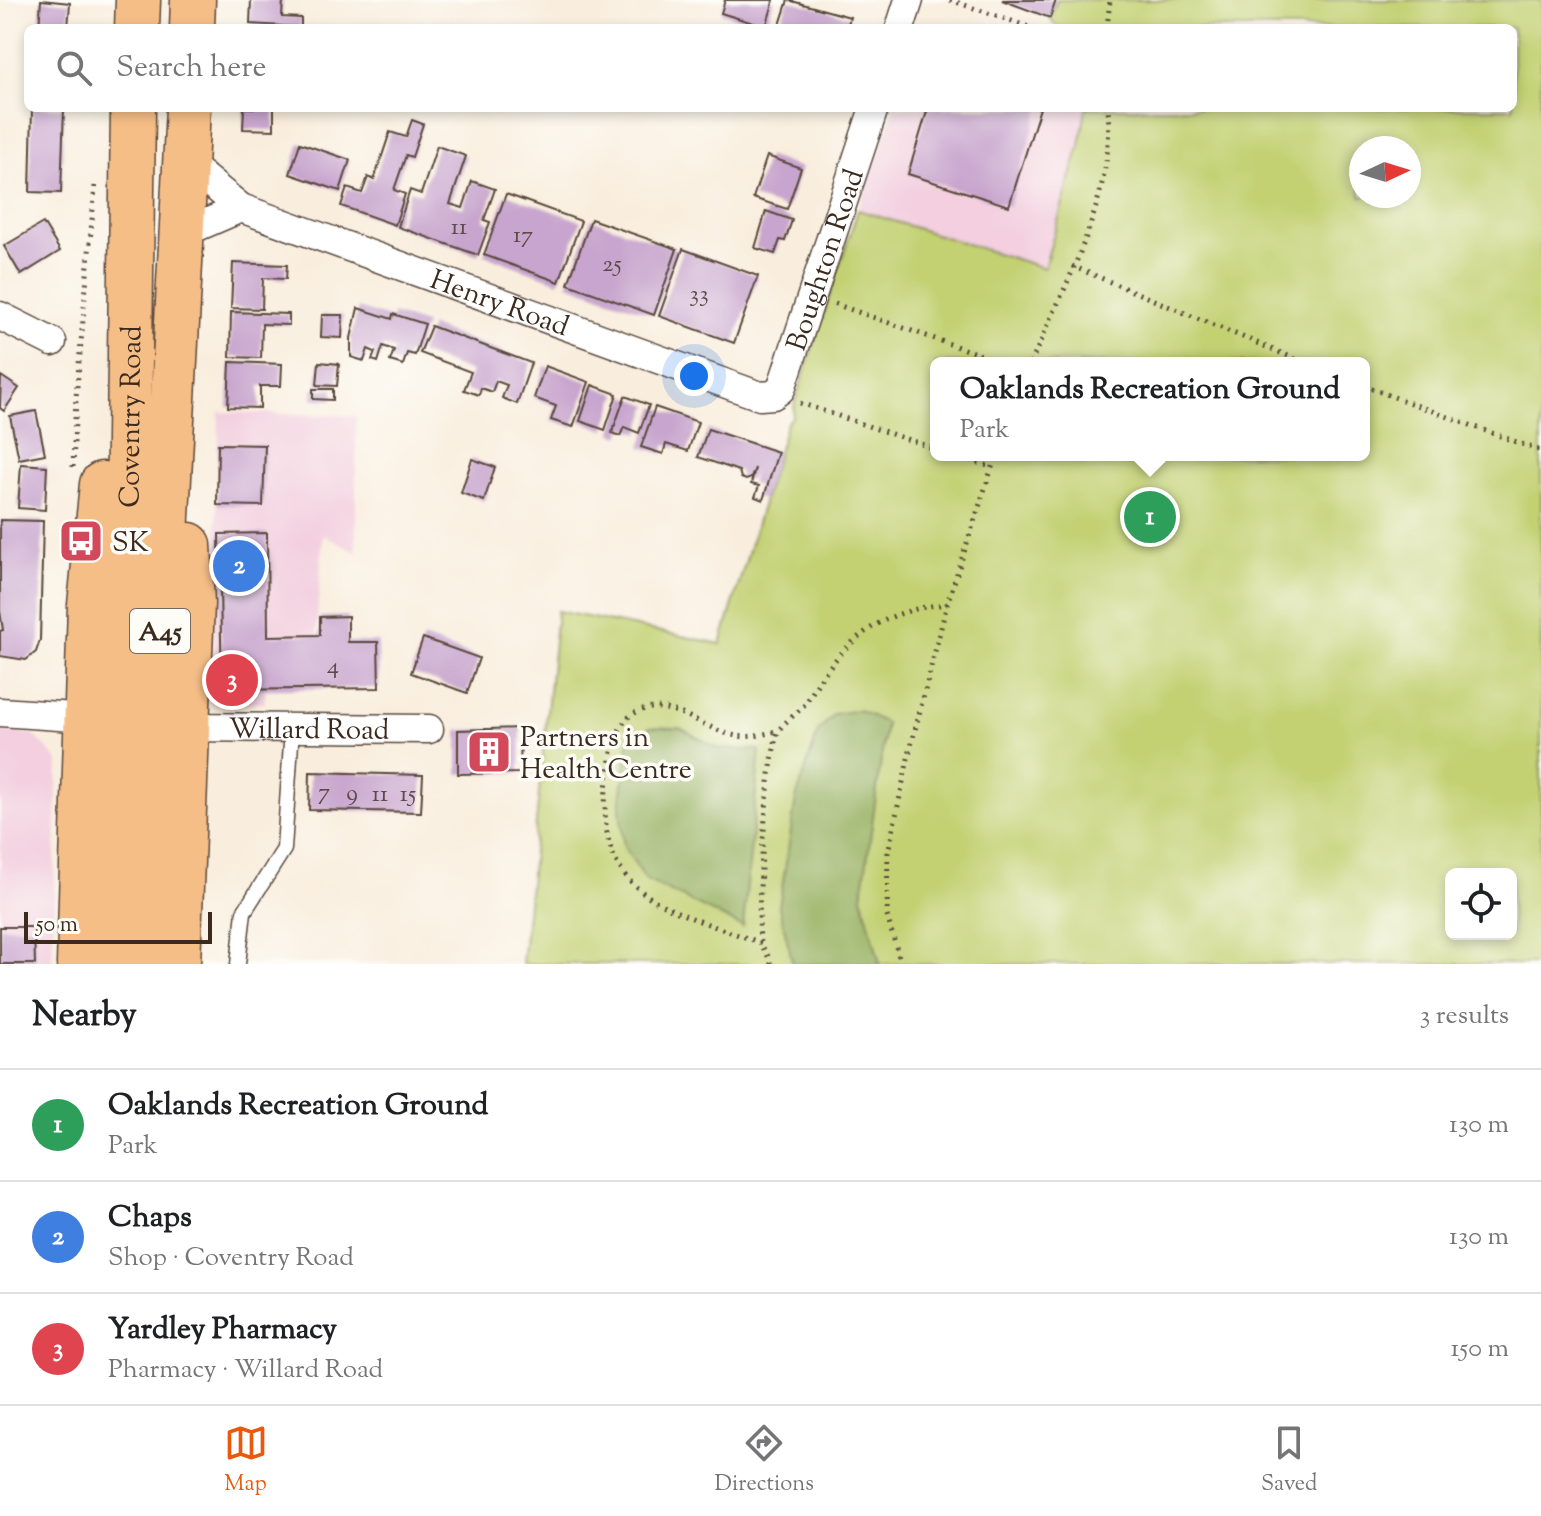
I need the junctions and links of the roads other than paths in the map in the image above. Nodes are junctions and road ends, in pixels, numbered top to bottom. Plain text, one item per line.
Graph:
1 (138, 0) edge
2 (193, 0) edge
3 (909, 0) edge
4 (137, 24) edge
5 (192, 24) edge
6 (901, 24) edge
7 (132, 112) edge
8 (188, 112) edge
9 (873, 112) edge
10 (185, 162) junction
11 (114, 175) junction
12 (241, 208) junction
13 (183, 233) junction
14 (179, 299) junction
15 (0, 316) edge
16 (52, 342) dead end
17 (767, 396) joint
18 (0, 712) edge
19 (89, 718) junction
20 (187, 727) junction
21 (292, 728) junction
22 (429, 729) dead end
23 (79, 964) edge
24 (110, 964) edge
25 (144, 964) edge
26 (178, 964) edge
27 (238, 964) edge

1 - 4 highway
2 - 5 highway
3 - 6 street
7 - 11 highway, Coventry Road / A45
8 - 10 highway, A45
9 - 17 street, Boughton Road
10 - 12 street, Henry Road
10 - 13 highway, A45
11 - 19 highway
11 - 24 highway, Coventry Road / A45
12 - 13 street
12 - 17 street, Henry Road
13 - 14 highway, A45
14 - 20 highway
14 - 25 highway, A45
15 - 16 street
18 - 19 street
19 - 23 highway
20 - 21 street, Willard Road
20 - 26 highway
21 - 22 street, Willard Road
21 - 27 lane

